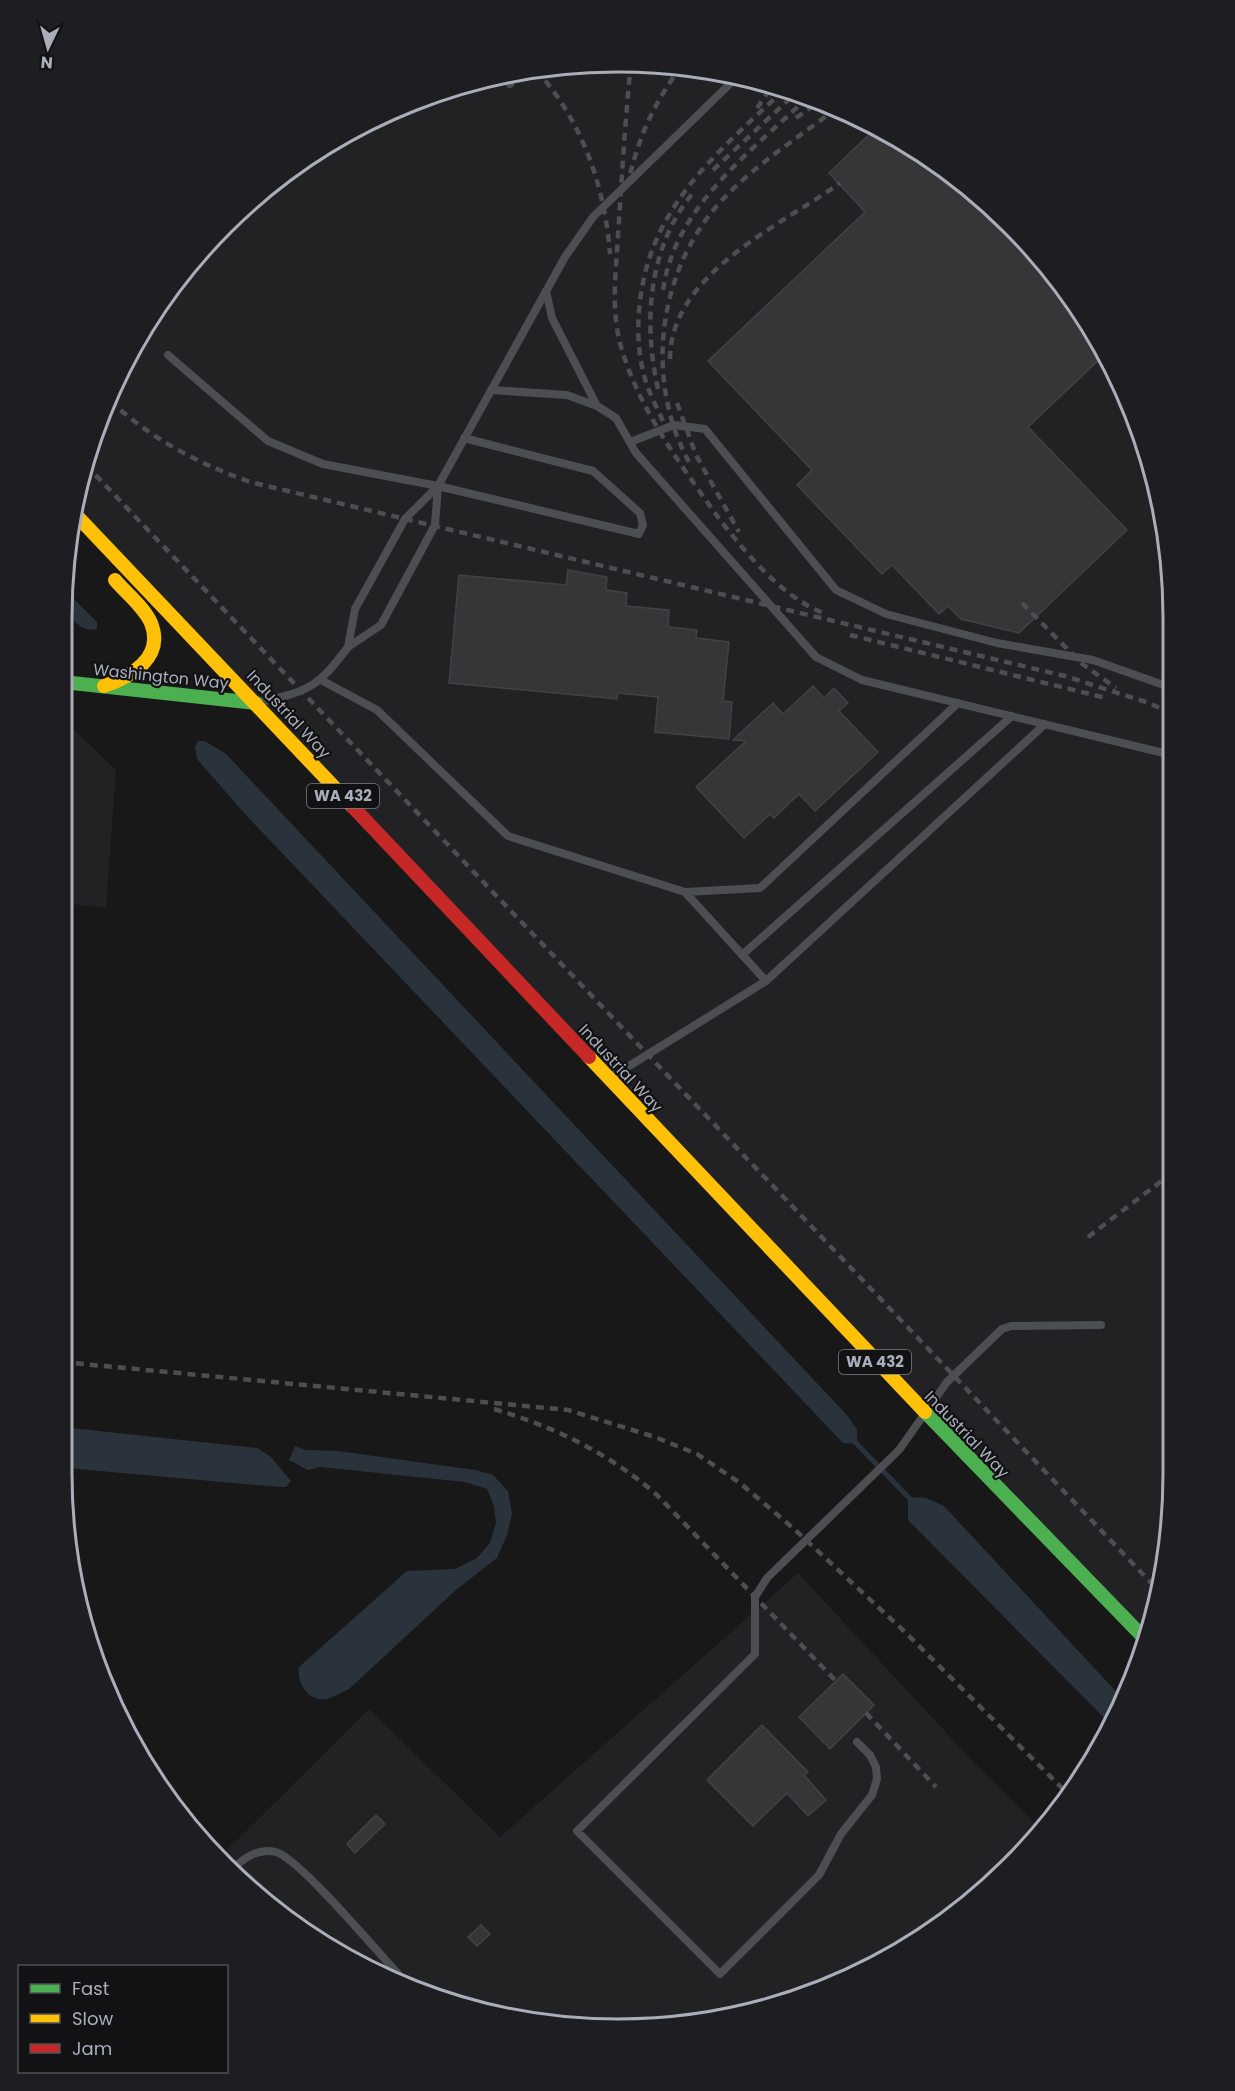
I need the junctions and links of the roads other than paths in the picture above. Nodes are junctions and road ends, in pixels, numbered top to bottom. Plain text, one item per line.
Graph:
1 (730, 84) edge
2 (546, 291) junction
3 (168, 355) dead end
4 (491, 390) junction
5 (597, 406) junction
6 (464, 438) junction
7 (630, 442) junction
8 (438, 486) junction
9 (81, 520) edge
10 (115, 555) junction
11 (348, 647) junction
12 (321, 680) junction
13 (72, 683) edge
14 (1163, 685) edge
15 (104, 686) junction
16 (256, 703) junction
17 (958, 703) junction
18 (1012, 716) junction
19 (1045, 724) junction
20 (1163, 753) edge
21 (685, 892) junction
22 (742, 955) junction
23 (766, 981) junction
24 (609, 1079) junction
25 (1101, 1325) dead end
26 (923, 1413) junction
27 (1139, 1633) edge
28 (857, 1742) dead end
29 (238, 1865) edge
30 (396, 1971) edge

1 - 2 lane
2 - 4 lane
2 - 5 lane
3 - 8 lane
4 - 5 lane
4 - 6 lane
5 - 7 lane
6 - 8 lane
6 - 8 lane
7 - 14 lane
7 - 17 lane
8 - 11 lane
8 - 11 lane
9 - 10 main road, Industrial Way / WA 432
10 - 15 main road
10 - 16 main road, Industrial Way / WA 432
11 - 12 lane
12 - 16 lane
12 - 21 lane
13 - 15 main road, Washington Way
15 - 16 main road, Washington Way
16 - 24 main road, Industrial Way / WA 432
17 - 18 lane
17 - 21 lane
18 - 19 lane
18 - 22 lane
19 - 20 lane
19 - 23 lane
21 - 22 lane
22 - 23 lane
23 - 24 lane
24 - 26 main road, Industrial Way / WA 432
25 - 26 lane
26 - 27 main road, Industrial Way / WA 432
26 - 28 lane
29 - 30 lane

